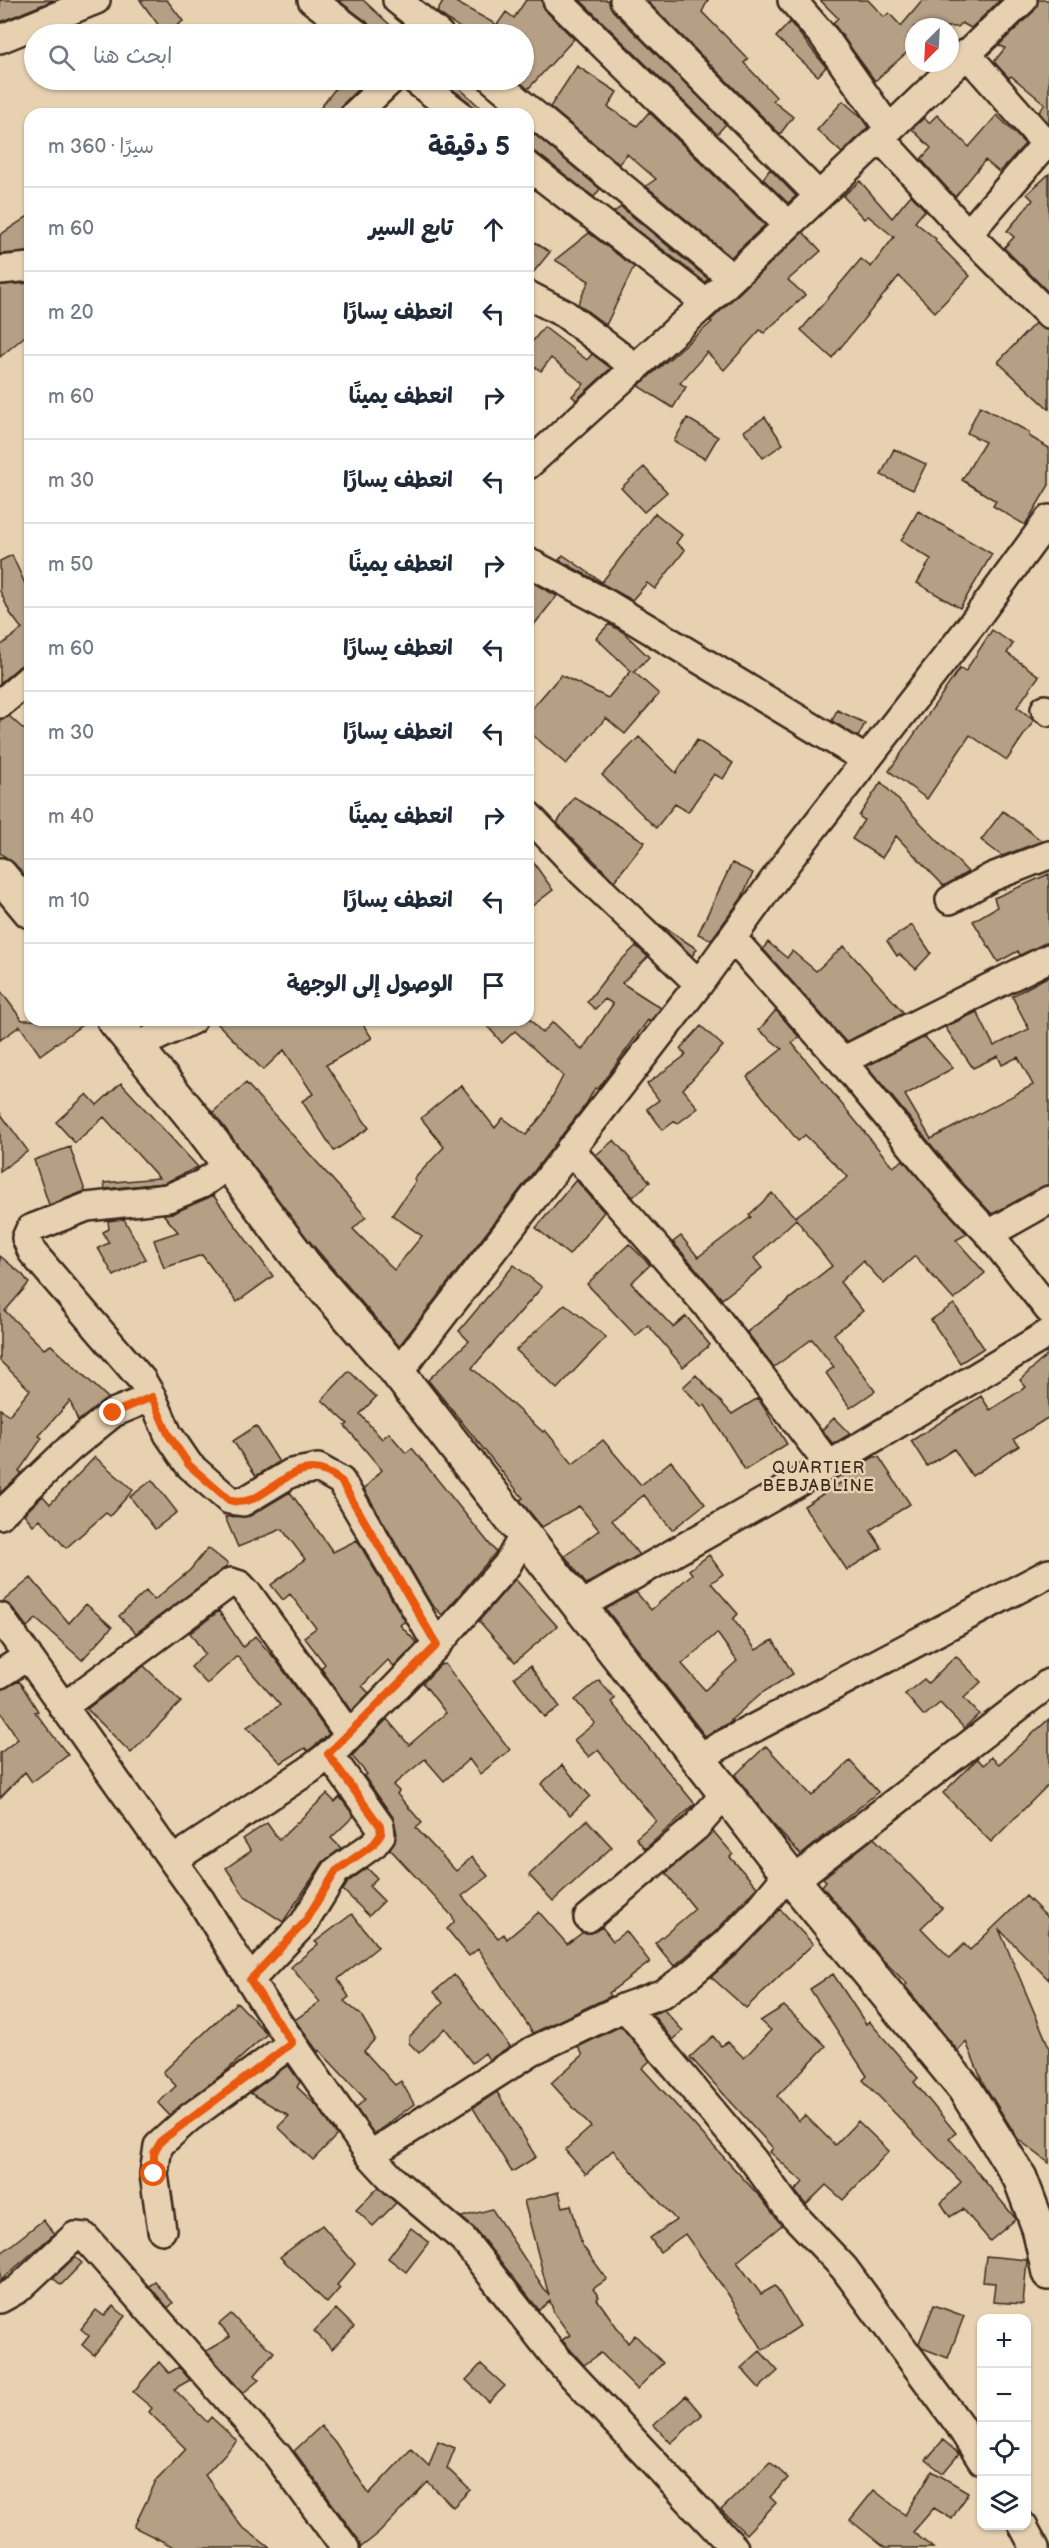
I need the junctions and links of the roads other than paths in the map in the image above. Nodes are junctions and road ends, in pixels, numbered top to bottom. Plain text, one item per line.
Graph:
1 (96, 0) edge
2 (312, 0) edge
3 (397, 0) edge
4 (557, 0) edge
5 (624, 0) edge
6 (792, 0) edge
7 (1023, 0) edge
8 (37, 24) edge
9 (344, 24) edge
10 (427, 24) edge
11 (24, 29) edge
12 (0, 39) edge
13 (966, 53) junction
14 (380, 90) edge
15 (428, 90) edge
16 (505, 90) edge
17 (361, 108) edge
18 (451, 108) edge
19 (527, 108) edge
20 (534, 114) edge
21 (884, 134) junction
22 (1047, 142) edge
23 (534, 171) edge
24 (818, 195) junction
25 (787, 224) junction
26 (968, 234) junction
27 (24, 268) edge
28 (0, 270) edge
29 (732, 278) junction
30 (534, 298) edge
31 (706, 303) junction
32 (1049, 315) edge
33 (636, 368) junction
34 (534, 459) edge
35 (1049, 519) edge
36 (534, 565) edge
37 (24, 683) edge
38 (0, 704) edge
39 (865, 759) junction
40 (534, 820) edge
41 (1049, 855) edge
42 (0, 875) edge
43 (950, 900) dead end
44 (24, 904) edge
45 (733, 939) junction
46 (1049, 958) edge
47 (699, 984) junction
48 (119, 1026) edge
49 (179, 1026) edge
50 (135, 1047) junction
51 (842, 1061) junction
52 (570, 1149) junction
53 (229, 1164) junction
54 (1049, 1200) edge
55 (989, 1233) junction
56 (1049, 1310) edge
57 (1049, 1334) edge
58 (398, 1373) junction
59 (152, 1397) junction
60 (829, 1466) junction
61 (0, 1515) edge
62 (523, 1536) junction
63 (1049, 1573) edge
64 (578, 1607) junction
65 (0, 1617) edge
66 (437, 1645) junction
67 (28, 1656) junction
68 (0, 1674) edge
69 (1049, 1683) edge
70 (63, 1707) junction
71 (349, 1735) junction
72 (328, 1754) junction
73 (699, 1757) junction
74 (726, 1793) junction
75 (172, 1860) junction
76 (791, 1877) junction
77 (588, 1918) dead end
78 (250, 1980) junction
79 (625, 2007) junction
80 (292, 2043) junction
81 (370, 2155) junction
82 (162, 2230) dead end
83 (1049, 2273) edge
84 (0, 2300) edge
85 (977, 2454) edge
86 (1025, 2530) edge
87 (345, 2548) edge
88 (734, 2548) edge
89 (1035, 2548) edge

1 - 8 street
2 - 9 street
3 - 10 street
4 - 25 street
5 - 24 street
6 - 21 street
7 - 13 street
11 - 12 street
13 - 21 street
13 - 22 street
14 - 17 street
15 - 18 street
16 - 19 street
20 - 29 street
21 - 24 street
21 - 26 street
22 - 26 street
23 - 31 street
24 - 25 street
25 - 29 street
26 - 32 street
27 - 28 street
29 - 31 street
30 - 33 street
31 - 33 street
33 - 34 street
35 - 39 street
36 - 39 street
37 - 38 street
39 - 45 street
40 - 47 street
41 - 43 street
42 - 44 main road
45 - 47 street
45 - 51 street
46 - 51 street
47 - 52 street
48 - 50 main road
49 - 50 street
50 - 53 main road
51 - 55 street
52 - 58 street
52 - 60 street
53 - 58 main road
53 - 59 street
54 - 55 street
55 - 56 street
57 - 60 street
58 - 62 main road
59 - 61 street
59 - 66 street
60 - 64 street
62 - 64 main road
62 - 66 street
63 - 73 street
64 - 73 main road
65 - 67 street
66 - 71 street
67 - 68 street
67 - 70 street
69 - 76 street
70 - 71 street
70 - 75 street
71 - 72 street
72 - 75 street
72 - 78 street
73 - 74 main road
74 - 76 main road
74 - 77 street
75 - 78 street
76 - 79 street
76 - 83 main road
78 - 80 street
79 - 81 street
79 - 85 street
80 - 81 street
80 - 82 street
81 - 88 street
84 - 87 street
86 - 89 street

